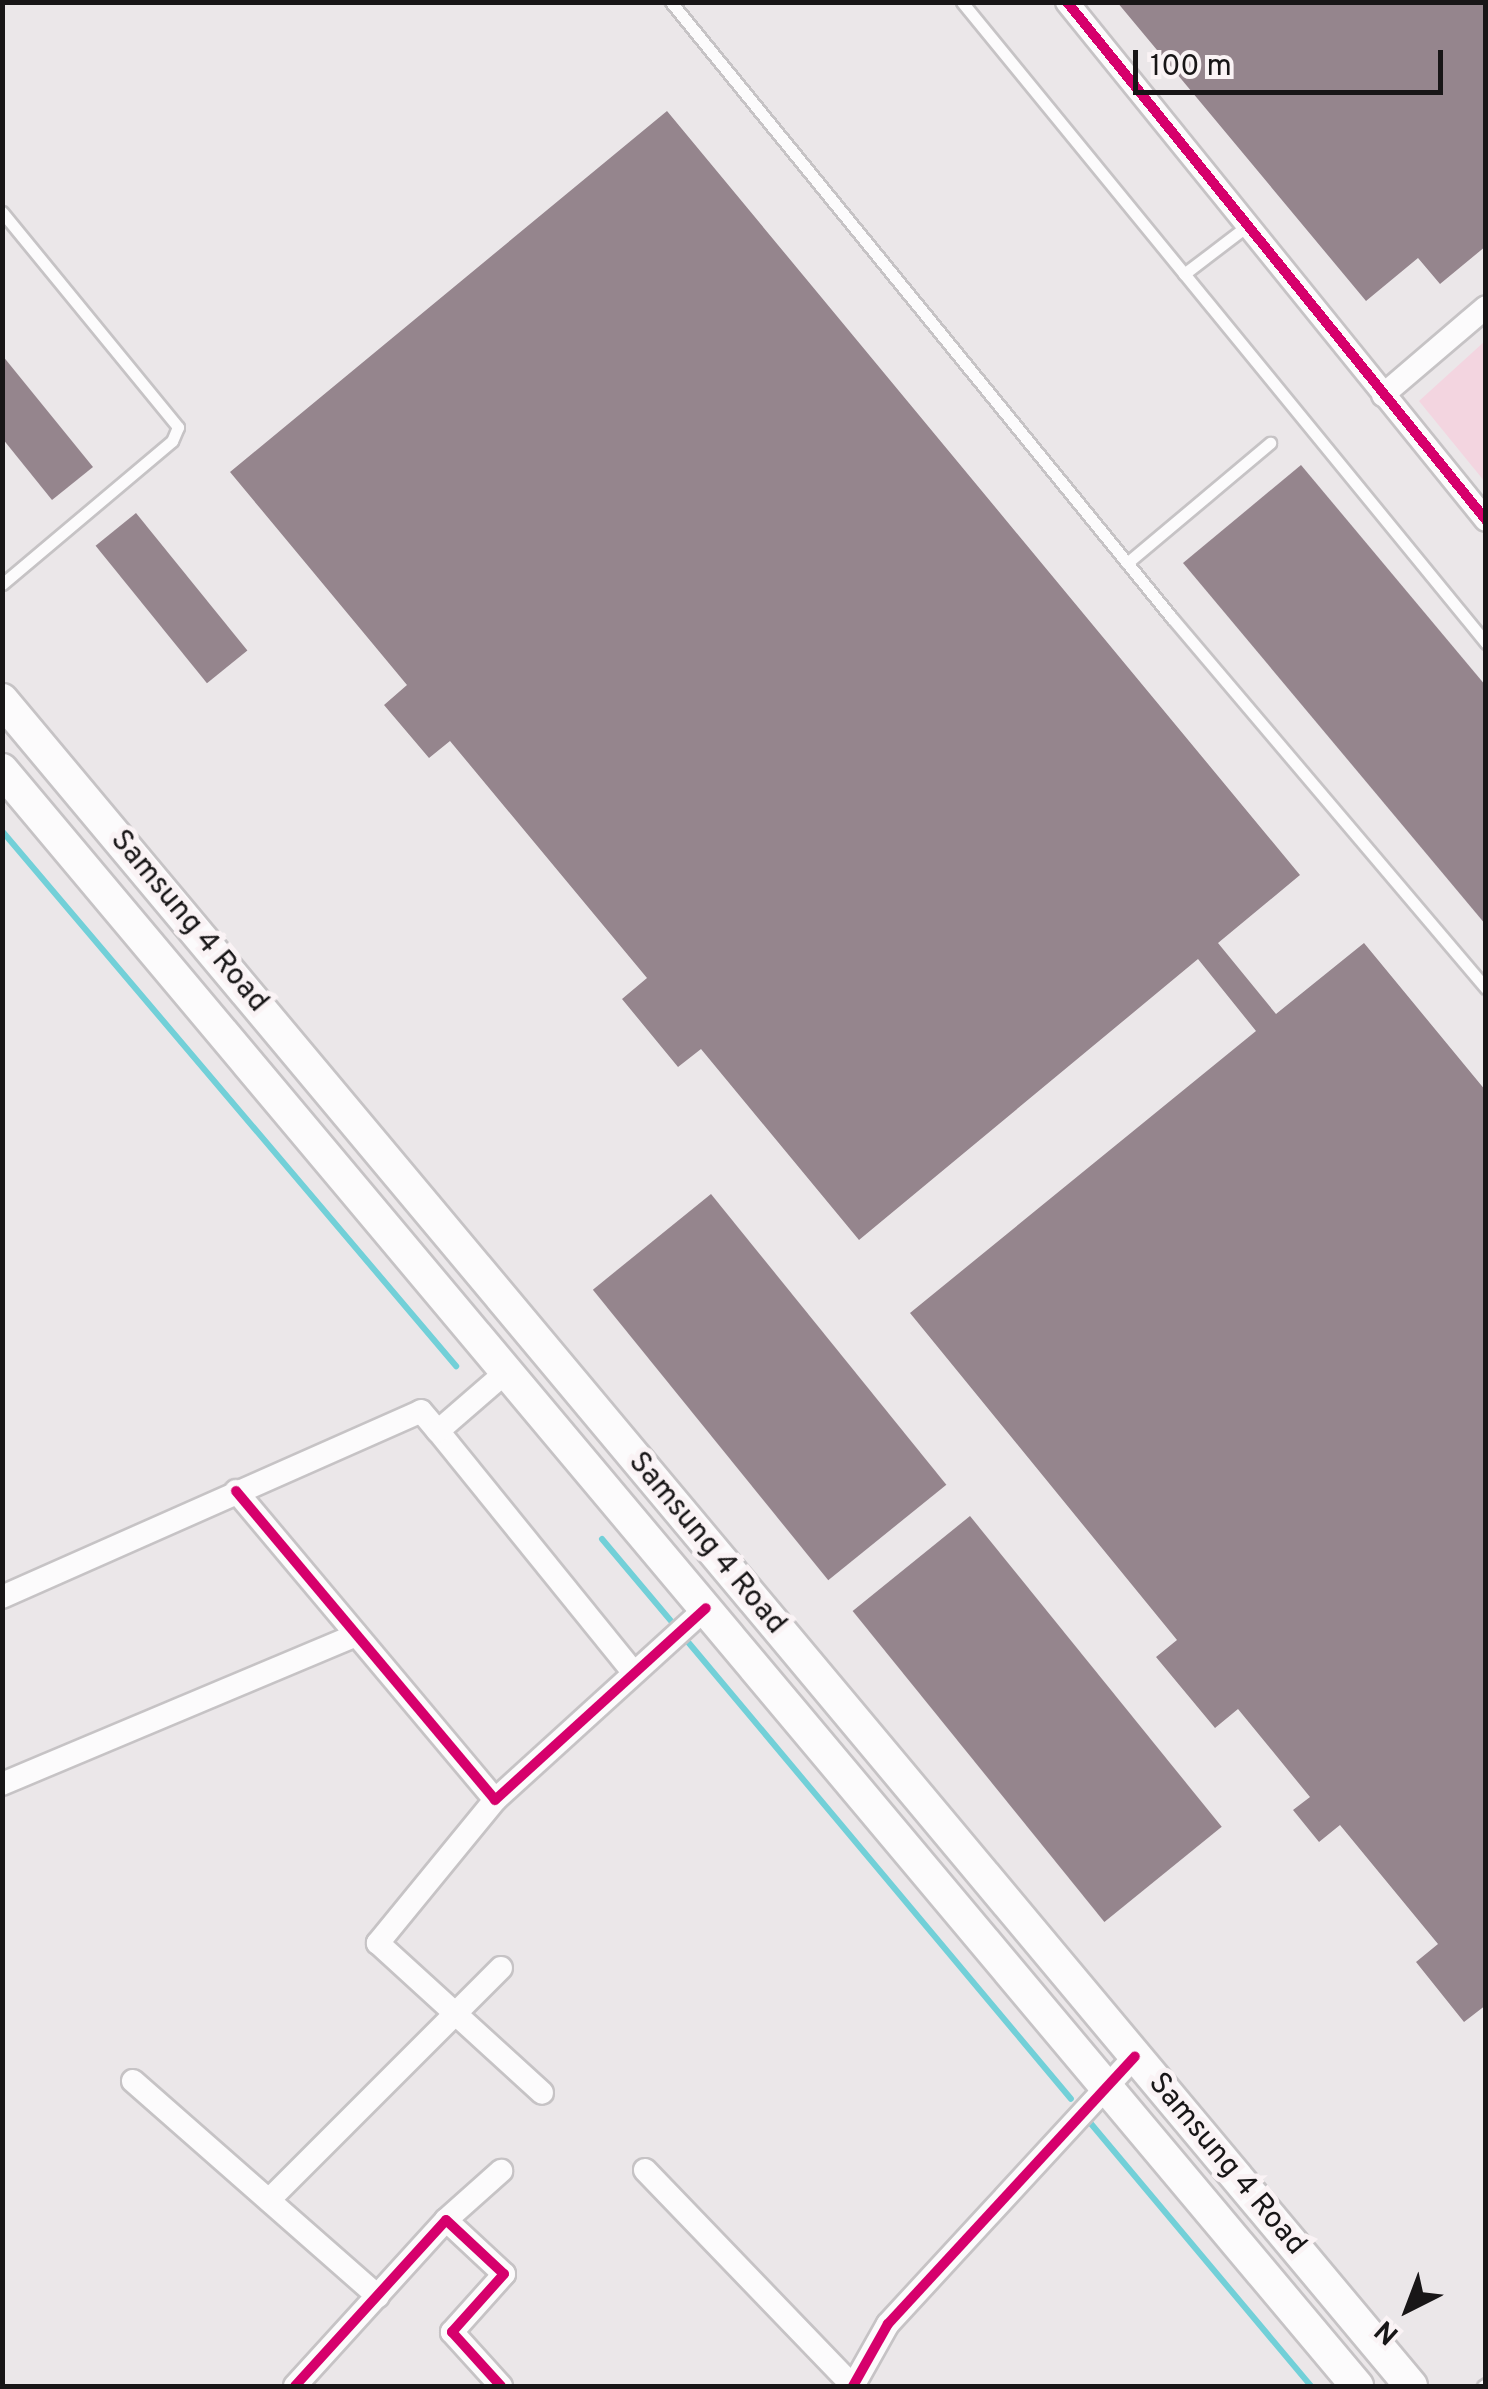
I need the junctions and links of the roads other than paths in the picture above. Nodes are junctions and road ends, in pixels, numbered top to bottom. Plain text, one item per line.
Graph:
1 (671, 2) edge
2 (962, 2) edge
3 (1067, 2) edge
4 (2, 212) edge
5 (1246, 226) junction
6 (1184, 274) junction
7 (1486, 307) edge
8 (1383, 395) junction
9 (1270, 442) dead end
10 (1486, 520) edge
11 (1127, 563) junction
12 (2, 584) edge
13 (1486, 642) edge
14 (2, 700) edge
15 (2, 770) edge
16 (1486, 988) edge
17 (431, 1213) junction
18 (396, 1242) junction
19 (539, 1344) junction
20 (505, 1373) junction
21 (438, 1431) junction
22 (236, 1491) junction
23 (2, 1598) edge
24 (706, 1608) junction
25 (356, 1635) junction
26 (634, 1673) junction
27 (3, 1782) edge
28 (495, 1800) junction
29 (502, 1968) dead end
30 (452, 2014) junction
31 (1135, 2056) junction
32 (133, 2081) dead end
33 (1106, 2085) junction
34 (542, 2093) dead end
35 (645, 2170) dead end
36 (500, 2171) dead end
37 (269, 2200) junction
38 (446, 2220) junction
39 (378, 2296) junction
40 (296, 2386) edge
41 (501, 2386) edge
42 (853, 2386) edge
43 (1358, 2386) edge
44 (1411, 2386) edge

1 - 11 lane
2 - 6 lane
3 - 5 street
4 - 12 lane
5 - 6 lane
5 - 8 street
6 - 13 lane
7 - 8 street
8 - 10 street
9 - 11 lane
11 - 16 lane
14 - 17 main road, Samsung 4 Road
15 - 18 main road, Samsung 4 Road
17 - 18 main road
17 - 19 main road, Samsung 4 Road
18 - 20 main road, Samsung 4 Road
19 - 20 main road
19 - 31 main road, Samsung 4 Road
20 - 21 street
20 - 24 main road, Samsung 4 Road
21 - 22 street
21 - 26 street
22 - 23 street
22 - 25 street
24 - 26 street
24 - 33 main road, Samsung 4 Road
25 - 27 street
25 - 28 street
26 - 28 street
28 - 30 street
29 - 30 street
30 - 34 street
30 - 37 street
31 - 33 street
31 - 44 main road, Samsung 4 Road
32 - 37 street
33 - 42 street
33 - 43 main road, Samsung 4 Road
35 - 42 street
36 - 38 street
37 - 39 street
38 - 39 street
38 - 41 street
39 - 40 street

